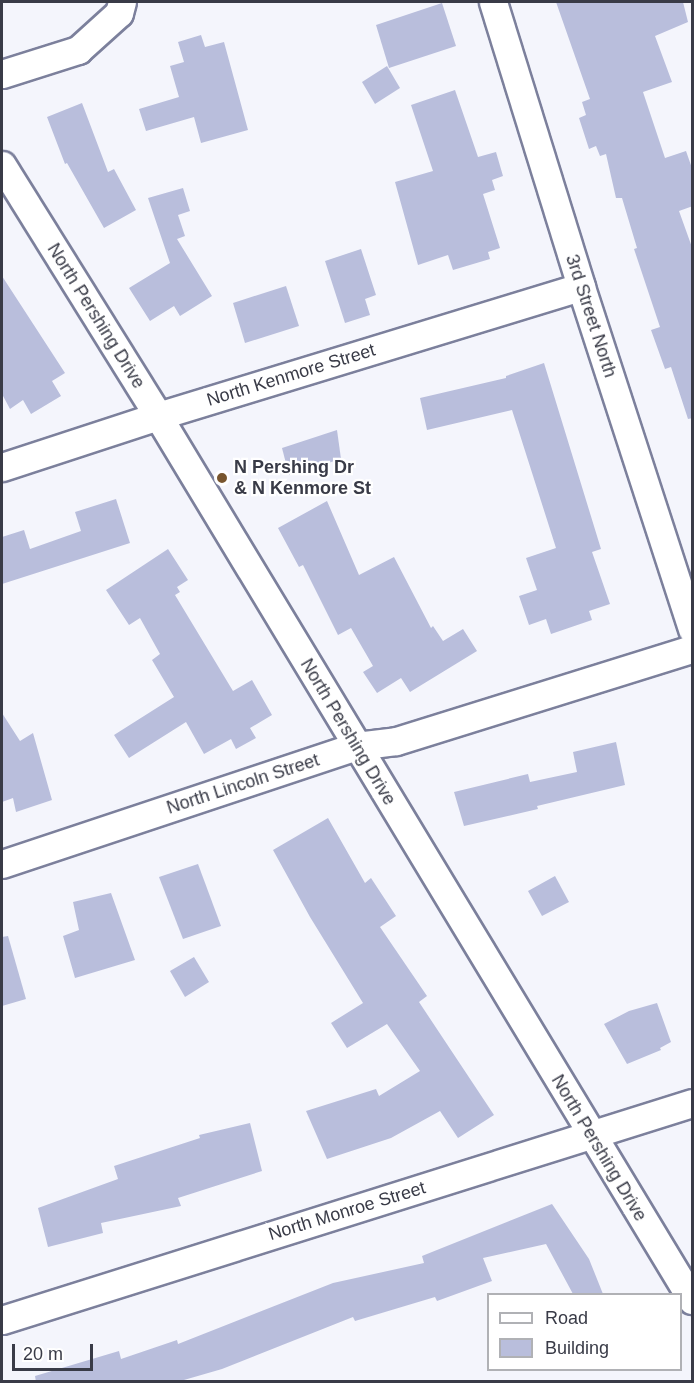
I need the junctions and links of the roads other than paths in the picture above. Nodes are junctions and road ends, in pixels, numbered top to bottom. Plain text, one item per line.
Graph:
1 (122, 2) edge
2 (493, 2) edge
3 (2, 74) edge
4 (2, 165) edge
5 (581, 287) junction
6 (158, 416) junction
7 (2, 467) edge
8 (693, 629) edge
9 (693, 649) edge
10 (356, 746) junction
11 (2, 864) edge
12 (693, 1103) edge
13 (591, 1135) junction
14 (693, 1300) edge
15 (2, 1320) edge

1 - 3 street
2 - 5 street, 3rd Street North
4 - 6 street, North Pershing Drive
5 - 6 street, North Kenmore Street
5 - 8 street, 3rd Street North
6 - 7 street, North Kenmore Street
6 - 10 street, North Pershing Drive
9 - 10 street, North Lincoln Street
10 - 11 street, North Lincoln Street
10 - 13 street, North Pershing Drive
12 - 13 street, North Monroe Street
13 - 14 street, North Pershing Drive
13 - 15 street, North Monroe Street

